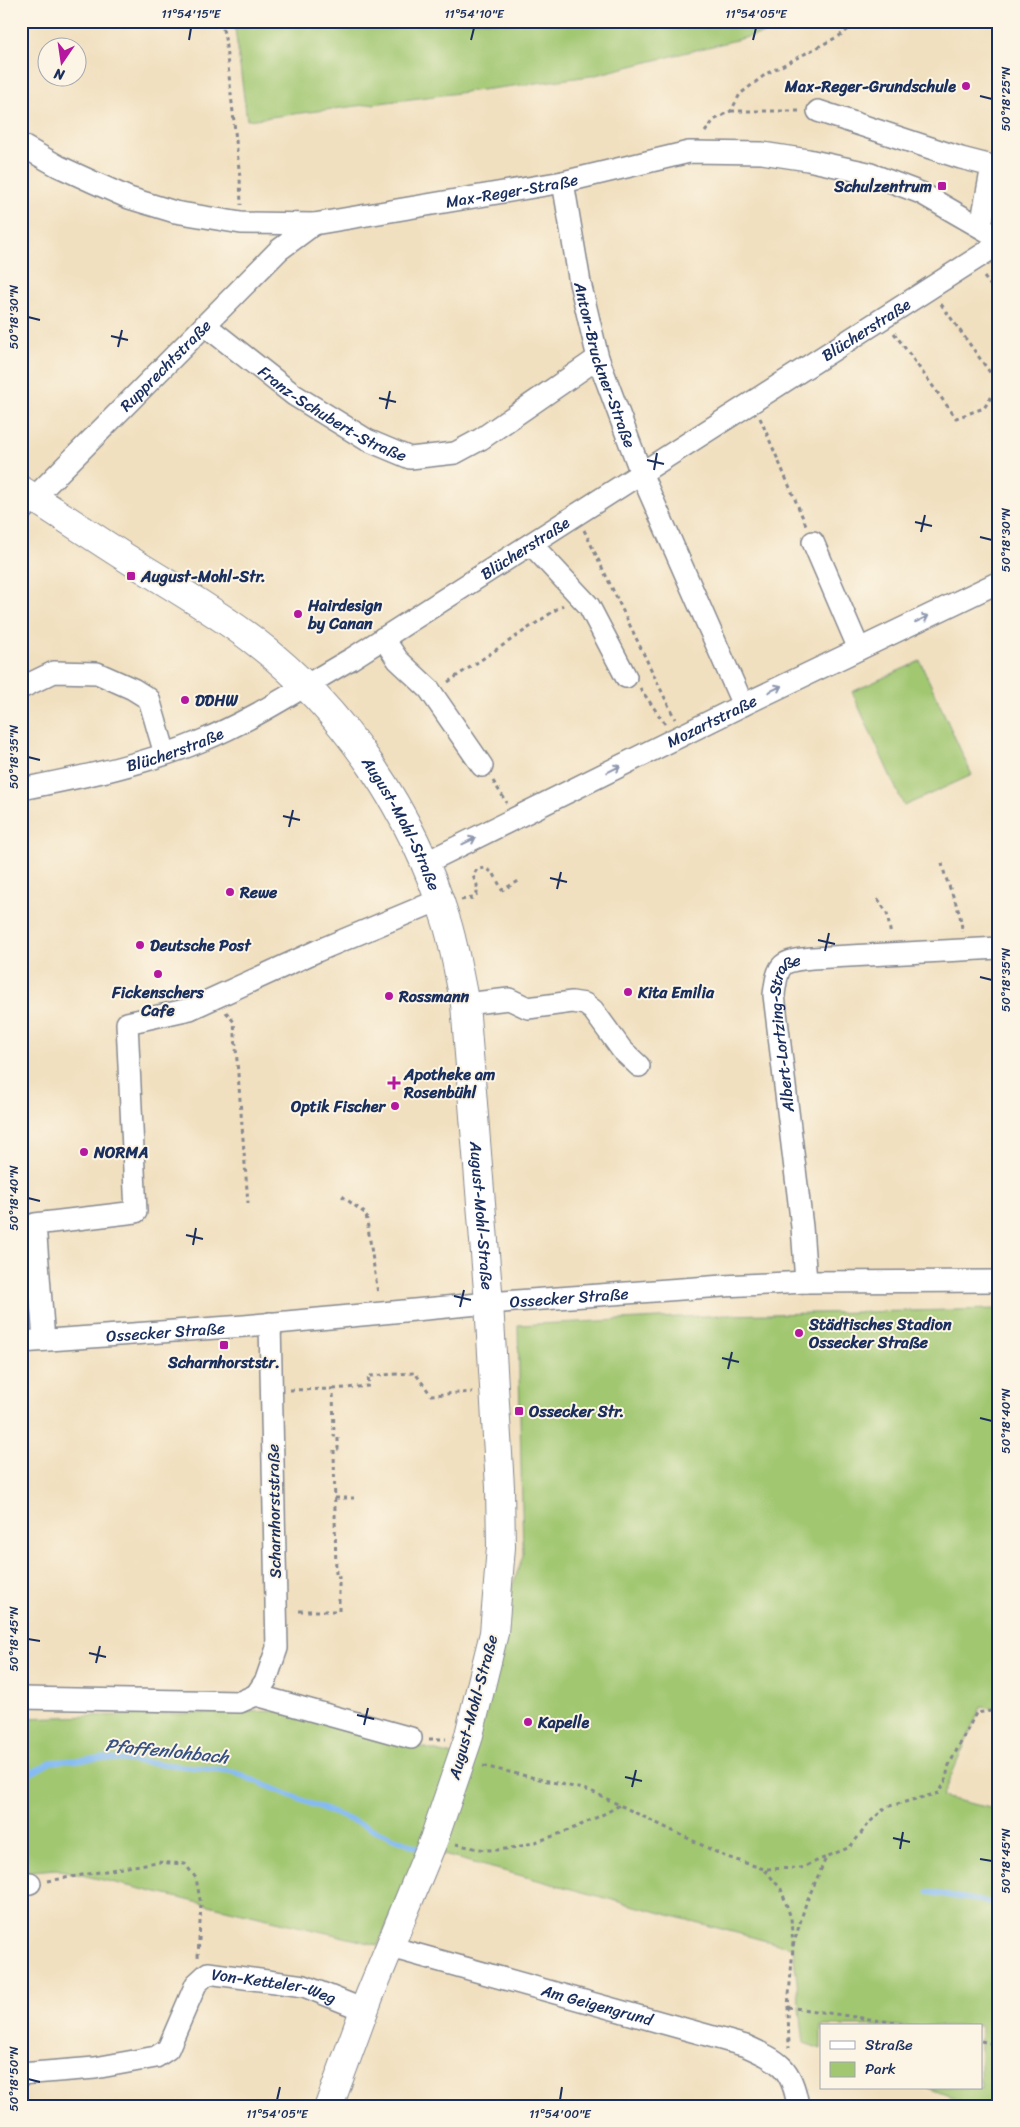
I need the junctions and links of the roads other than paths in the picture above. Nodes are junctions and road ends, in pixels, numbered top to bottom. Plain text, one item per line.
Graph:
1 (818, 111) road end
2 (21, 145) edge
3 (563, 182) junction
4 (314, 224) junction
5 (990, 232) edge
6 (999, 244) edge
7 (205, 325) junction
8 (598, 358) junction
9 (641, 473) junction
10 (25, 500) edge
11 (813, 542) road end
12 (531, 544) junction
13 (999, 582) edge
14 (384, 638) junction
15 (859, 649) junction
16 (626, 677) road end
17 (305, 686) junction
18 (21, 688) edge
19 (743, 705) junction
20 (165, 754) junction
21 (482, 766) road end
22 (21, 789) edge
23 (425, 863) junction
24 (440, 903) junction
25 (999, 948) edge
26 (465, 1004) junction
27 (639, 1066) dead end
28 (999, 1280) edge
29 (806, 1282) junction
30 (489, 1303) junction
31 (270, 1323) junction
32 (44, 1340) junction
33 (21, 1342) edge
34 (256, 1695) junction
35 (21, 1698) edge
36 (411, 1738) road end
37 (390, 1947) junction
38 (364, 2010) junction
39 (789, 2054) road end
40 (21, 2074) edge
41 (792, 2081) junction
42 (329, 2106) edge
43 (798, 2106) edge

1 - 5 street
2 - 4 street, Max-Reger-Straße
3 - 4 street, Max-Reger-Straße
3 - 5 street, Max-Reger-Straße
3 - 8 street, Anton-Bruckner-Straße
4 - 7 street, Rupprechtstraße
6 - 9 street, Blücherstraße
7 - 8 street, Franz-Schubert-Straße
7 - 10 street, Rupprechtstraße
8 - 9 street, Anton-Bruckner-Straße
9 - 12 street, Blücherstraße
9 - 19 street, Anton-Bruckner-Straße
10 - 17 main road, August-Mohl-Straße
11 - 15 street
12 - 14 street, Blücherstraße
12 - 16 street
15 -> 13 street, Mozartstraße
14 - 17 street, Blücherstraße
14 - 21 street
19 -> 15 street, Mozartstraße
17 - 20 street, Blücherstraße
17 - 23 main road, August-Mohl-Straße
18 - 20 street
23 -> 19 street, Mozartstraße
20 - 22 street, Blücherstraße
23 - 24 main road, August-Mohl-Straße
24 - 26 main road, August-Mohl-Straße
24 - 32 street
25 - 29 street, Albert-Lortzing-Straße
26 - 27 street
26 - 30 main road, August-Mohl-Straße
28 - 29 street, Ossecker Straße
29 - 30 street, Ossecker Straße
30 - 31 street, Ossecker Straße
30 - 37 main road, August-Mohl-Straße
31 - 32 street, Ossecker Straße
31 - 34 street, Scharnhorststraße
32 - 33 street, Ossecker Straße
34 - 35 street
34 - 36 street
37 - 38 main road, August-Mohl-Straße
37 - 41 street, Am Geigengrund
38 - 40 street, Von-Ketteler-Weg
38 - 42 main road, August-Mohl-Straße
39 - 41 street, Am Geigengrund
41 - 43 street, Am Geigengrund

